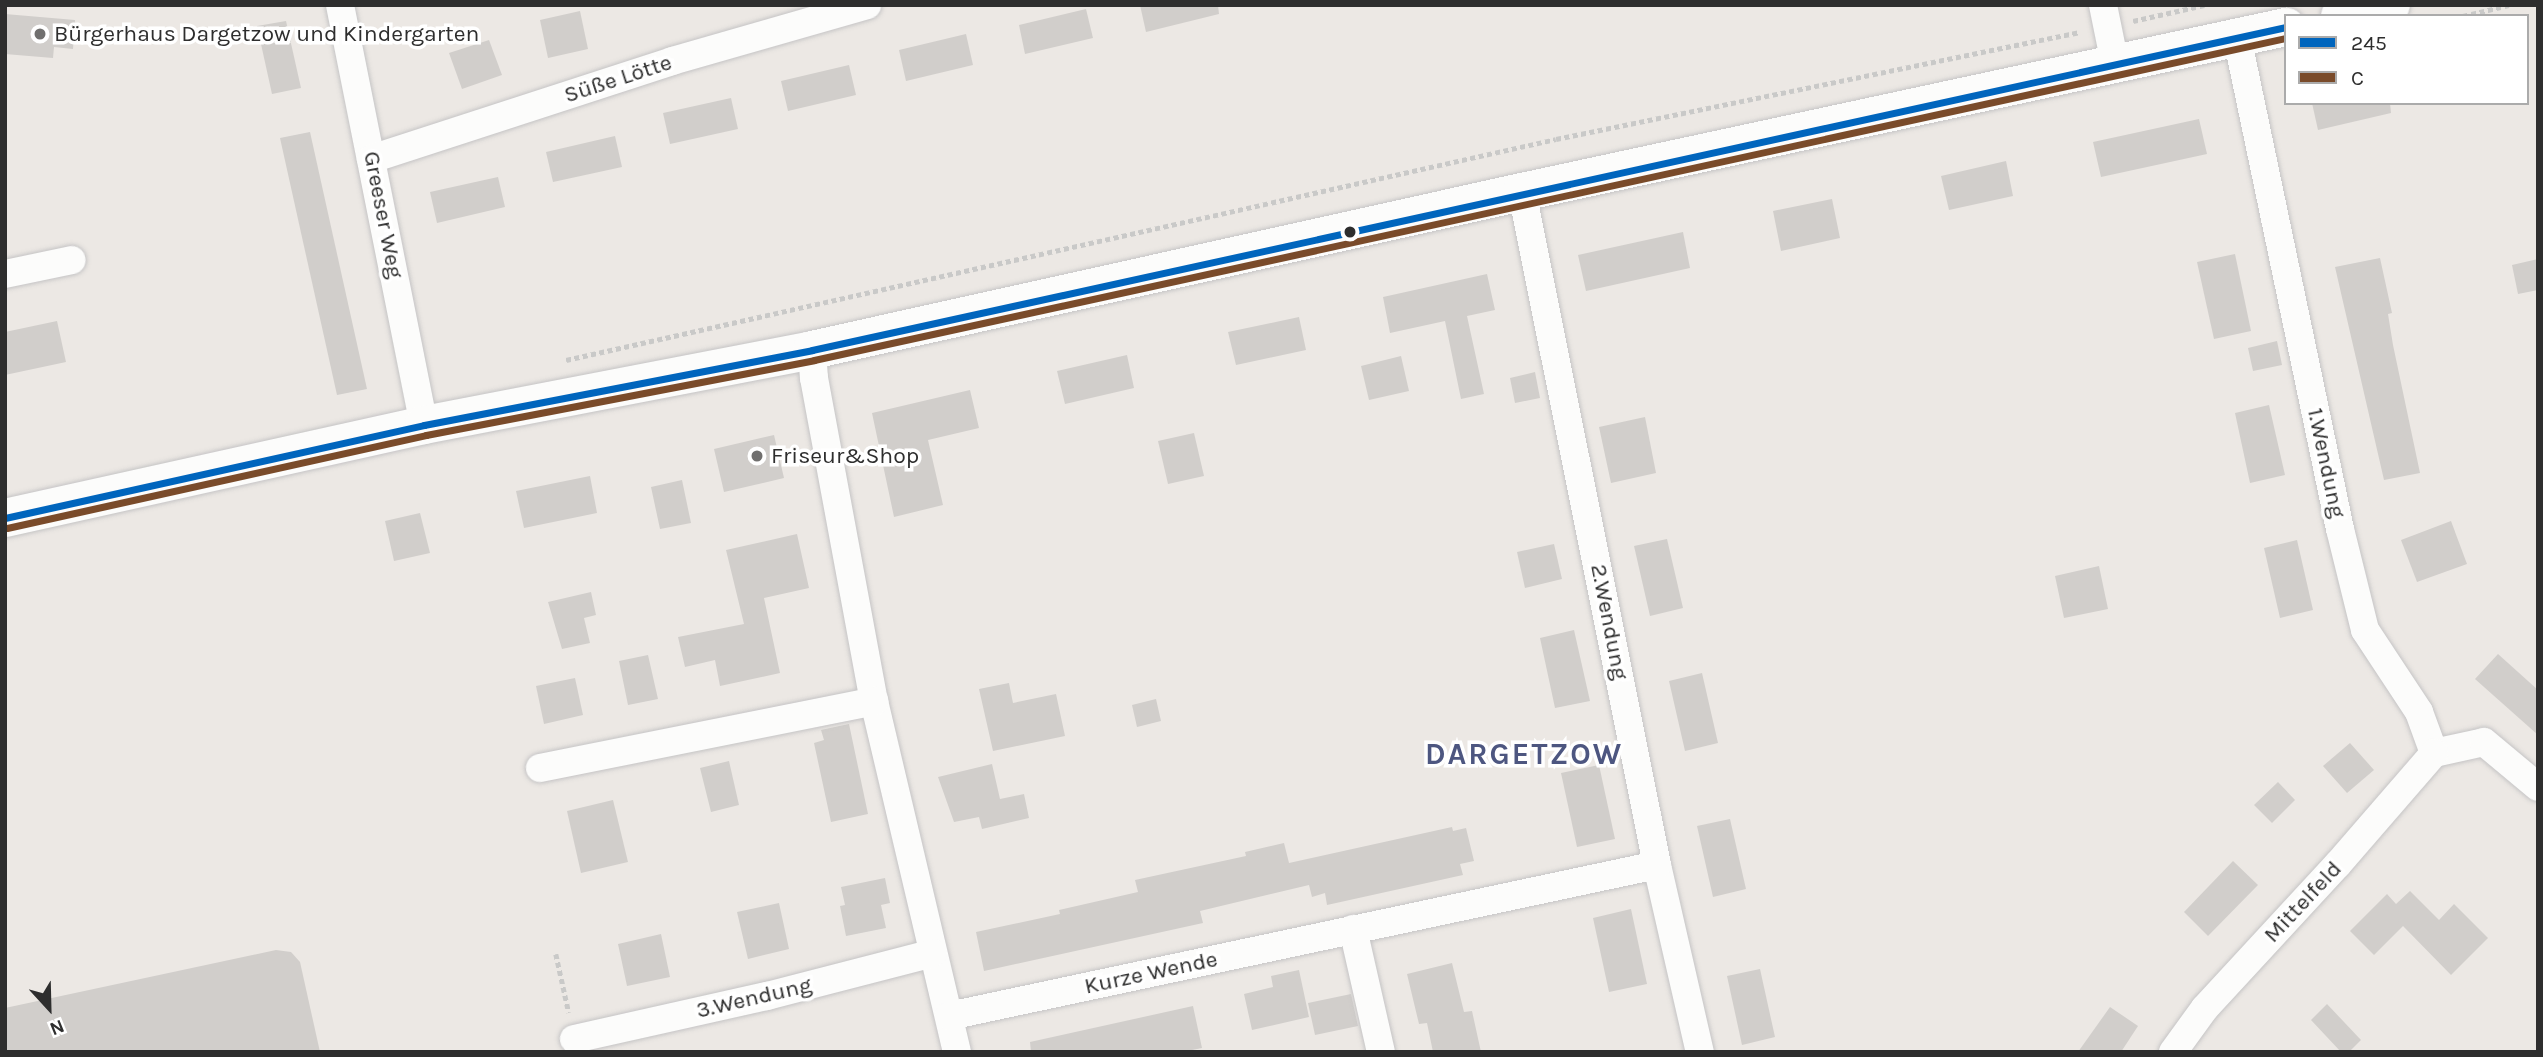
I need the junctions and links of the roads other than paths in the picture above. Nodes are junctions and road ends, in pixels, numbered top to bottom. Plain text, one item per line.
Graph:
1 (340, 5) edge
2 (866, 5) edge
3 (2391, 5) edge
4 (2349, 14) edge
5 (2105, 16) edge
6 (2284, 27) edge
7 (2237, 37) junction
8 (2115, 64) junction
9 (371, 159) junction
10 (1522, 192) junction
11 (72, 260) dead end
12 (5, 274) edge
13 (812, 350) junction
14 (424, 425) junction
15 (5, 518) edge
16 (874, 701) junction
17 (2434, 753) junction
18 (540, 768) dead end
19 (2538, 787) edge
20 (1657, 864) junction
21 (1353, 929) junction
22 (933, 953) junction
23 (949, 1016) junction
24 (574, 1039) road end
25 (957, 1052) edge
26 (1381, 1052) edge
27 (1700, 1052) edge
28 (2174, 1052) edge

1 - 9 street, Greeser Weg
2 - 9 street, Süße Lötte
3 - 4 street
5 - 8 street
6 - 7 street
7 - 8 street
7 - 17 street, 1.Wendung
8 - 10 street
9 - 14 street, Greeser Weg
10 - 13 street
10 - 20 street, 2.Wendung
11 - 12 street
13 - 14 street
13 - 16 street
14 - 15 street
16 - 18 street
16 - 22 street
17 - 19 street
17 - 28 street, Mittelfeld
20 - 21 street, Kurze Wende
20 - 27 street, 2.Wendung
21 - 23 street, Kurze Wende
21 - 26 street
22 - 23 street
22 - 24 street, 3.Wendung
23 - 25 street

